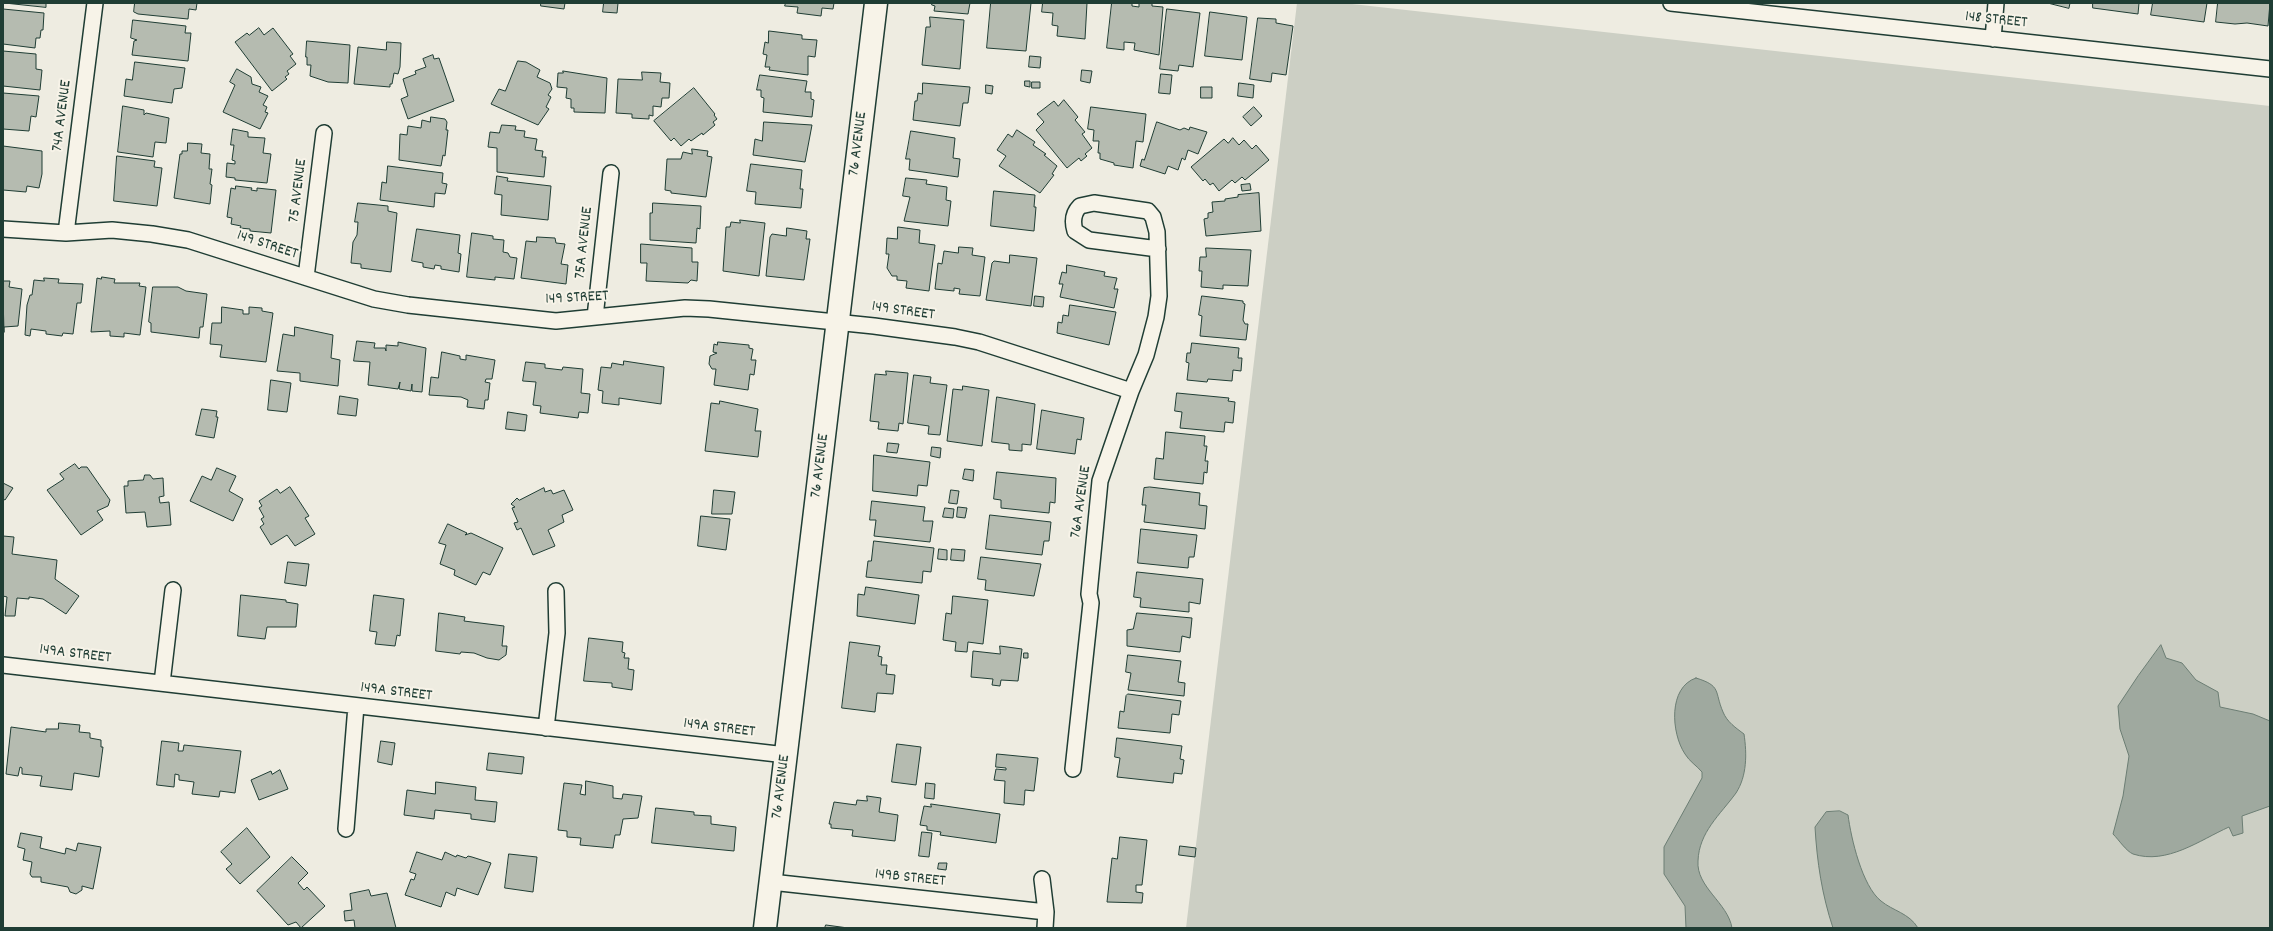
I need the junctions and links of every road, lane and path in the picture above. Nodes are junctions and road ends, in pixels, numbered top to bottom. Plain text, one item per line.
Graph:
1 (96, 3) edge
2 (876, 3) edge
3 (1671, 3) edge
4 (1996, 3) edge
5 (1993, 39) junction
6 (2270, 69) edge
7 (324, 133) dead end
8 (611, 173) dead end
9 (3, 229) edge
10 (66, 233) junction
11 (1158, 249) junction
12 (306, 277) junction
13 (595, 317) junction
14 (838, 322) junction
15 (1131, 391) junction
16 (173, 590) dead end
17 (556, 591) dead end
18 (3, 665) edge
19 (162, 683) junction
20 (356, 706) junction
21 (546, 728) junction
22 (786, 755) junction
23 (1073, 769) dead end
24 (346, 829) dead end
25 (1042, 879) dead end
26 (771, 882) junction
27 (1046, 912) junction
28 (765, 928) edge
29 (1045, 928) edge

1 - 10 street, 74A AVENUE
2 - 14 street, 76 AVENUE
3 - 5 street, 148 STREET
4 - 5 street
5 - 6 street, 148 STREET
7 - 12 street, 75 AVENUE
8 - 13 street, 75A AVENUE
9 - 10 street, 149 STREET
10 - 12 street, 149 STREET
11 - 11 street, 76A AVENUE
11 - 15 street, 76A AVENUE
12 - 13 street, 149 STREET
13 - 14 street, 149 STREET
14 - 15 street, 149 STREET
14 - 22 street, 76 AVENUE
15 - 23 street, 76A AVENUE
16 - 19 street
17 - 21 street
18 - 19 street, 149A STREET
19 - 20 street, 149A STREET
20 - 21 street, 149A STREET
20 - 24 street
21 - 22 street, 149A STREET
22 - 26 street, 76 AVENUE
25 - 27 street
26 - 27 street, 149B STREET
26 - 28 street, 76 AVENUE
27 - 29 street

